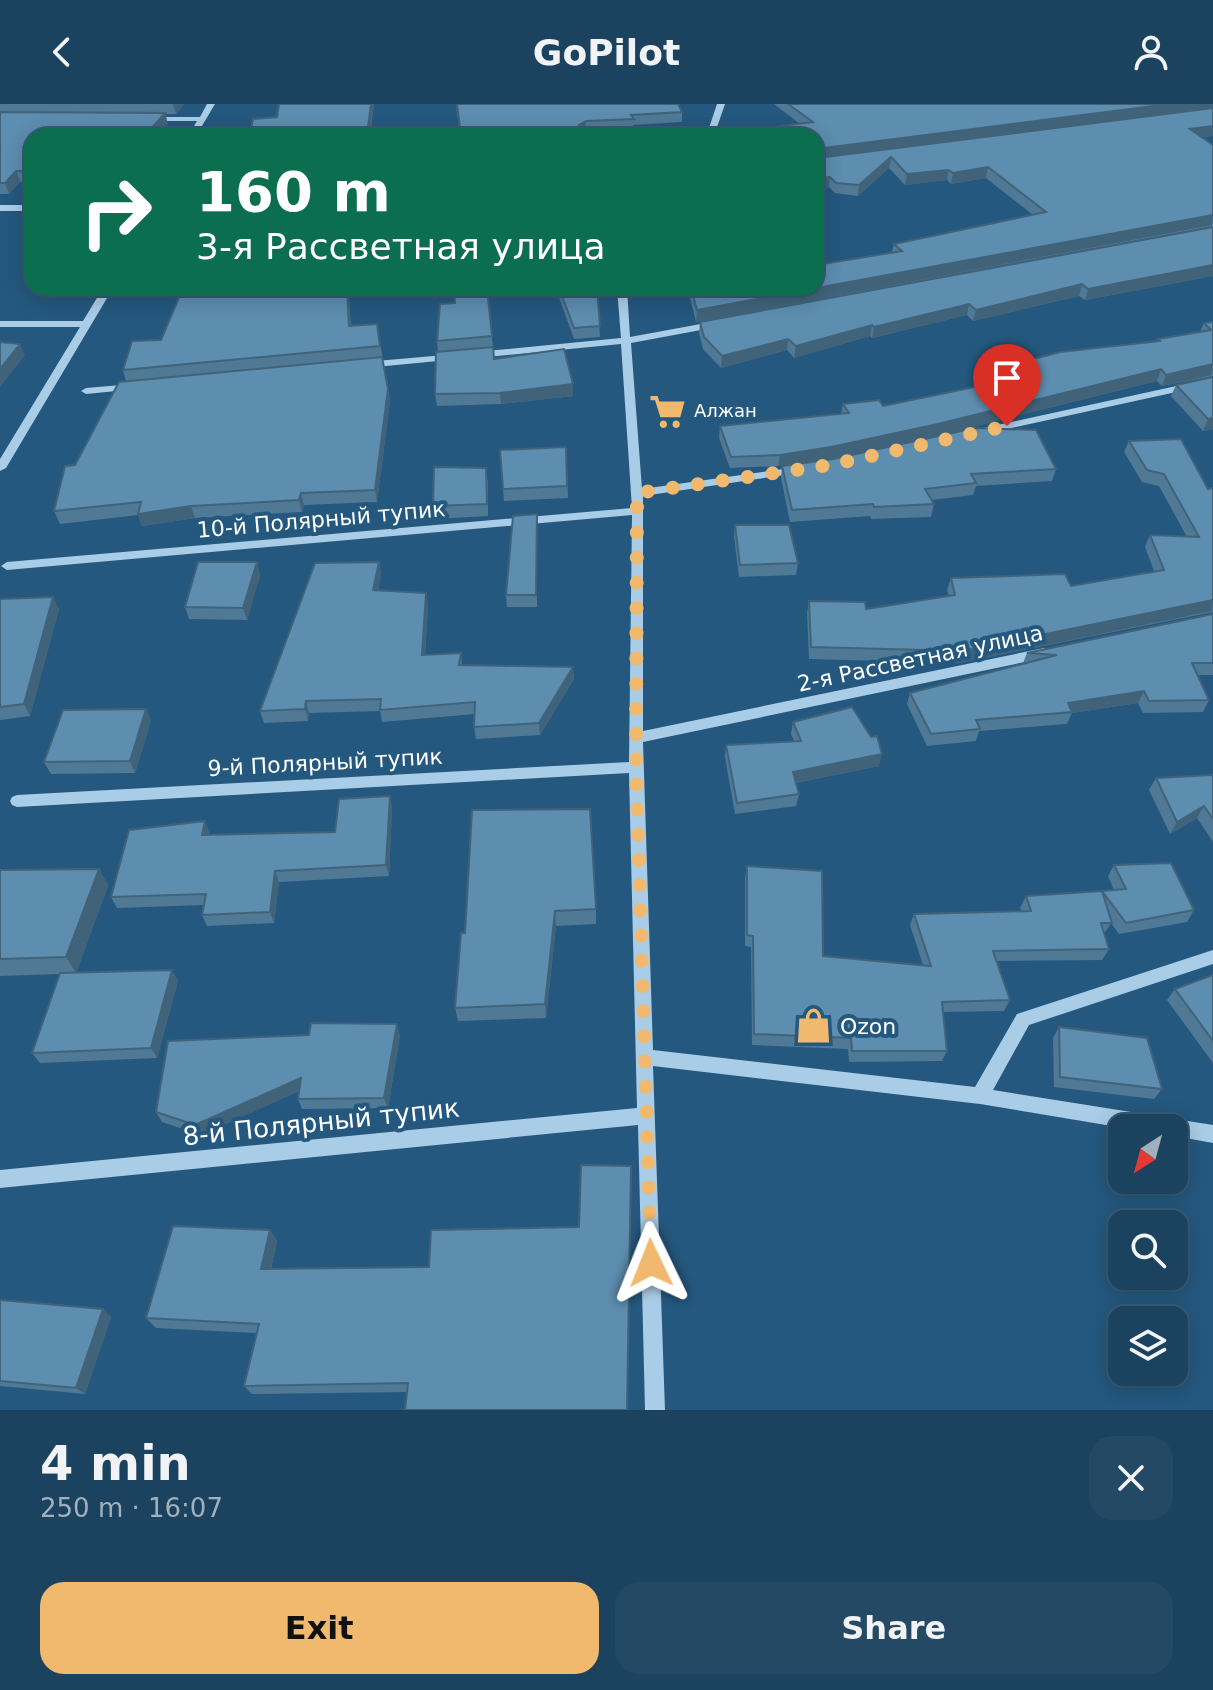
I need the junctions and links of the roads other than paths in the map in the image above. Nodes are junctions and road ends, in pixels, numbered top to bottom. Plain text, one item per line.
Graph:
1 (211, 104) edge
2 (721, 104) edge
3 (139, 119) edge
4 (200, 119) junction
5 (196, 128) edge
6 (711, 128) edge
7 (0, 208) edge
8 (24, 208) edge
9 (103, 296) edge
10 (622, 296) edge
11 (734, 321) edge
12 (0, 324) edge
13 (87, 324) junction
14 (625, 341) junction
15 (356, 366) edge
16 (1213, 381) edge
17 (150, 385) edge
18 (86, 391) dead end
19 (968, 435) edge
20 (815, 467) edge
21 (0, 468) edge
22 (637, 493) junction
23 (638, 511) junction
24 (7, 566) dead end
25 (1061, 649) edge
26 (636, 738) junction
27 (636, 767) junction
28 (17, 801) dead end
29 (1213, 957) edge
30 (646, 1057) junction
31 (980, 1096) junction
32 (647, 1116) junction
33 (1213, 1134) edge
34 (0, 1179) edge
35 (655, 1410) edge

1 - 4 street
2 - 6 street
3 - 4 street
4 - 5 street
7 - 8 street
9 - 13 street
10 - 14 street
11 - 14 street
12 - 13 street
13 - 21 street
14 - 15 street
14 - 22 street
16 - 19 street
17 - 18 street
20 - 22 street
22 - 23 street
23 - 24 street, 10-й Полярный тупик
23 - 26 street
25 - 26 street, 2-я Рассветная улица
26 - 27 street
27 - 28 street, 9-й Полярный тупик
27 - 30 street
29 - 31 street
30 - 31 street
30 - 32 street
31 - 33 street
32 - 34 street, 8-й Полярный тупик
32 - 35 street

